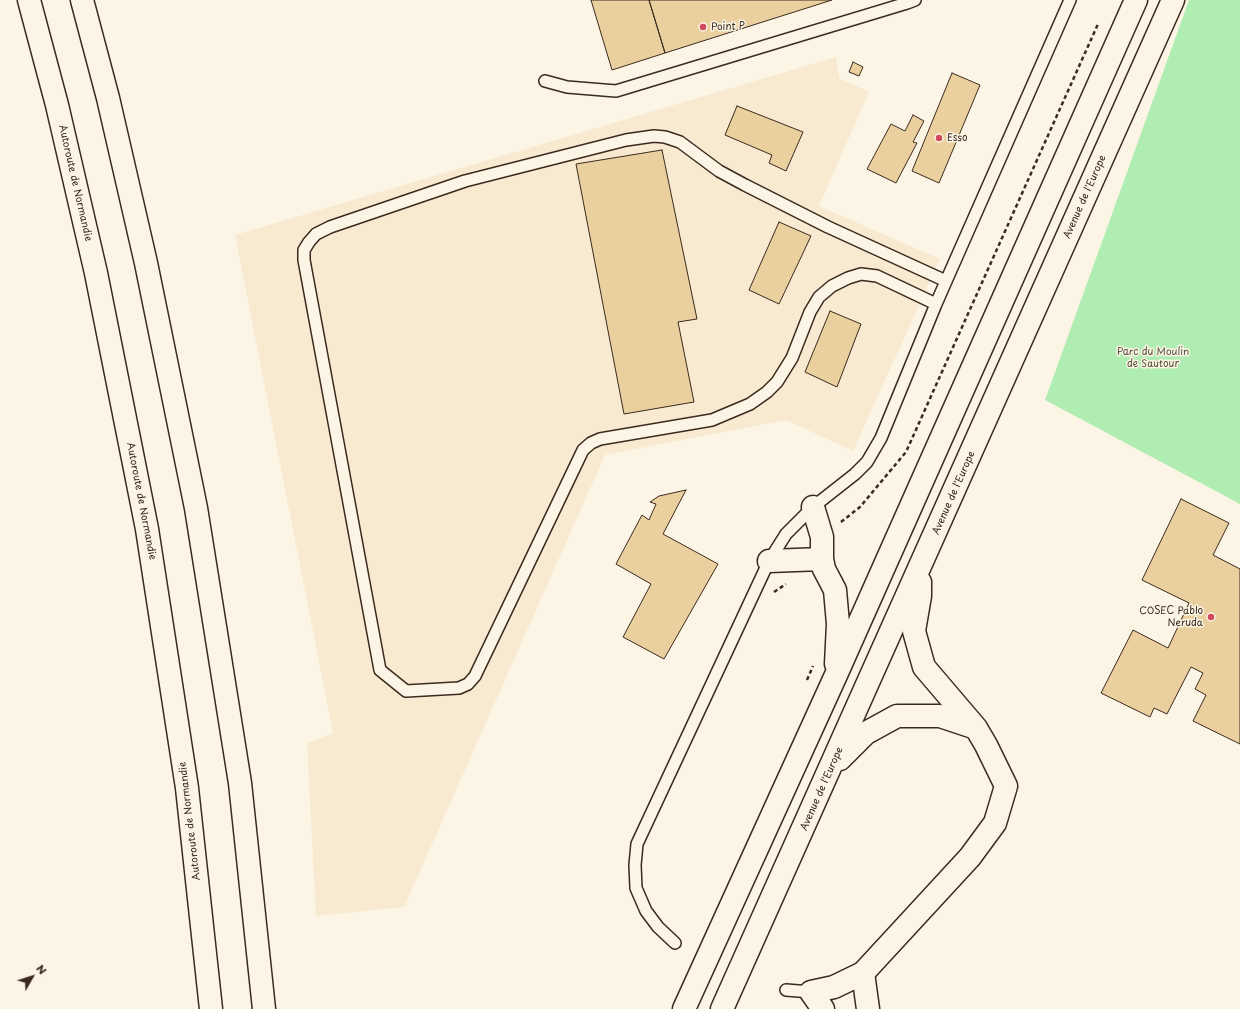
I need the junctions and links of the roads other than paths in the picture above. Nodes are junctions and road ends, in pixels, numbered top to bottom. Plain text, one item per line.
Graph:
1 (29, 0) edge
2 (82, 0) edge
3 (914, 0) edge
4 (1070, 0) edge
5 (1136, 0) edge
6 (1173, 0) edge
7 (545, 81) dead end
8 (946, 281) junction
9 (936, 304) junction
10 (813, 507) junction
11 (815, 559) junction
12 (769, 561) junction
13 (921, 567) junction
14 (836, 675) junction
15 (976, 728) junction
16 (831, 769) junction
17 (675, 943) dead end
18 (863, 973) junction
19 (786, 990) dead end
20 (817, 1001) edge
21 (211, 1009) edge
22 (264, 1009) edge
23 (684, 1009) edge
24 (722, 1009) edge
25 (868, 1009) edge

1 - 21 main road, Autoroute de Normandie
2 - 22 main road
3 - 7 lane
4 - 8 lane
5 - 14 main road
6 - 13 main road, Avenue de l'Europe
8 - 9 lane
8 - 9 lane
9 - 10 lane
10 - 11 main road
10 - 12 lane
11 - 12 main road
11 - 14 main road
12 - 17 lane
13 - 15 main road
13 - 16 main road, Avenue de l'Europe
14 - 23 main road
15 - 16 main road
15 - 18 main road
16 - 24 main road, Avenue de l'Europe
18 - 20 main road
18 - 25 main road
19 - 20 lane

